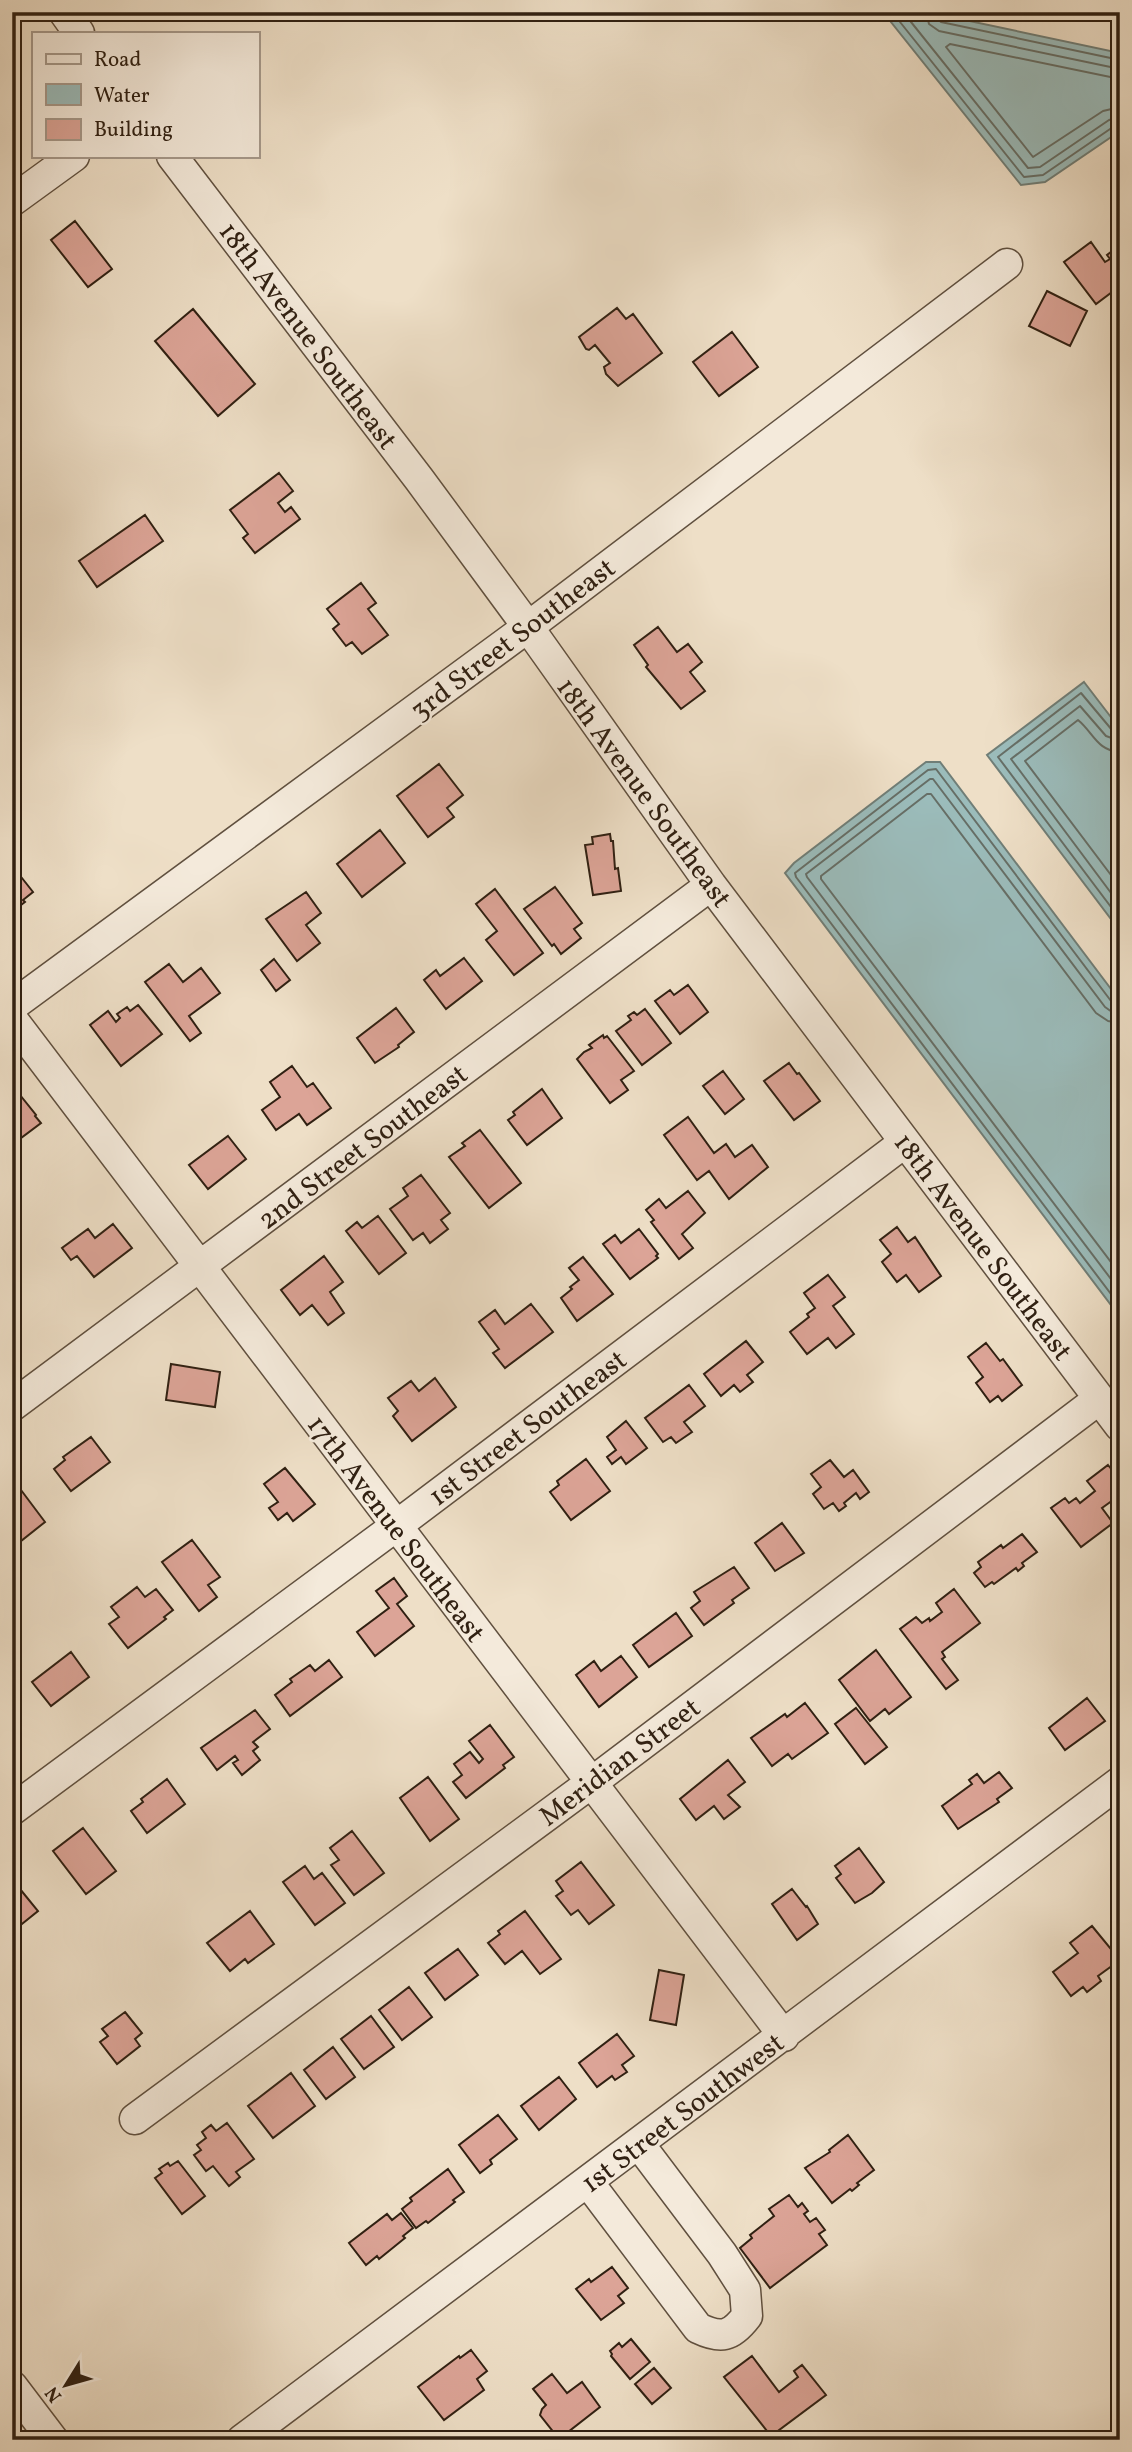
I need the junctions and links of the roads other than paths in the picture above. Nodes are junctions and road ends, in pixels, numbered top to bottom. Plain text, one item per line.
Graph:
1 (64, 12) edge
2 (78, 32) edge
3 (71, 158) edge
4 (174, 158) edge
5 (12, 201) edge
6 (1007, 264) dead end
7 (528, 627) junction
8 (711, 885) junction
9 (12, 1006) edge
10 (12, 1018) edge
11 (905, 1142) junction
12 (200, 1268) junction
13 (1099, 1399) junction
14 (12, 1406) edge
15 (1120, 1426) edge
16 (396, 1526) junction
17 (1120, 1782) edge
18 (591, 1783) junction
19 (12, 1810) edge
20 (784, 2036) junction
21 (135, 2119) dead end
22 (639, 2144) junction
23 (588, 2182) junction
24 (12, 2386) edge
25 (257, 2435) edge
26 (53, 2440) edge

1 - 2 street
3 - 5 street
4 - 7 street, 18th Avenue Southeast
6 - 7 street, 3rd Street Southeast
7 - 8 street, 18th Avenue Southeast
7 - 9 street, 3rd Street Southeast
8 - 11 street, 18th Avenue Southeast
8 - 12 street, 2nd Street Southeast
10 - 12 street, 17th Avenue Southeast
11 - 13 street, 18th Avenue Southeast
11 - 16 street, 1st Street Southeast
12 - 14 street, 2nd Street Southeast
12 - 16 street, 17th Avenue Southeast
13 - 15 street, 18th Avenue Southeast
13 - 18 street, Meridian Street
16 - 18 street, 17th Avenue Southeast
16 - 19 street, 1st Street Southeast
17 - 20 street, 1st Street Southwest
18 - 20 street, 17th Avenue Southeast
18 - 21 street, Meridian Street
20 - 22 street, 1st Street Southwest
22 - 23 street, 1st Street Southwest
22 - 23 street
23 - 25 street, 1st Street Southwest
24 - 26 street

